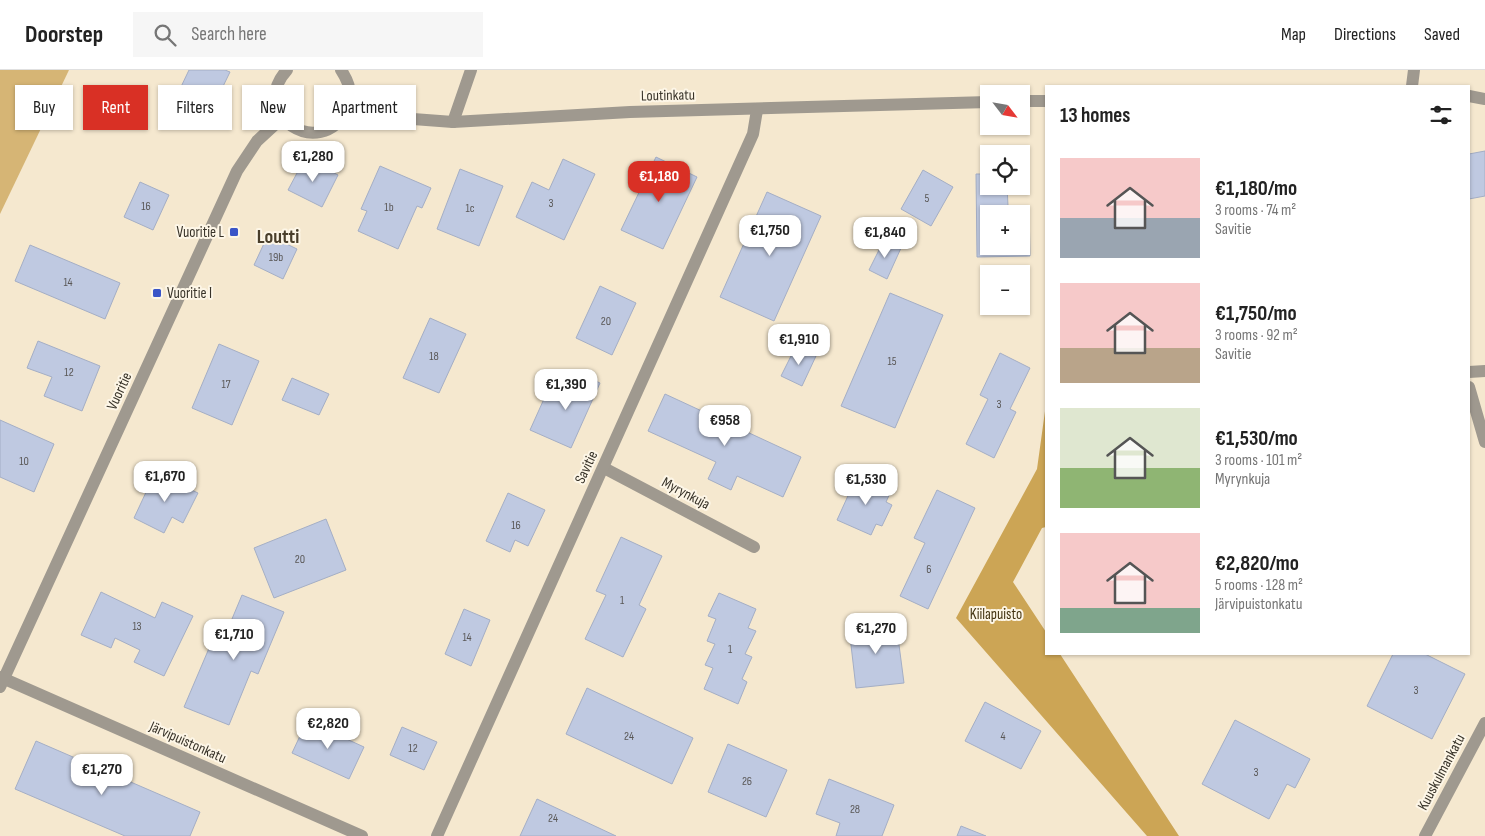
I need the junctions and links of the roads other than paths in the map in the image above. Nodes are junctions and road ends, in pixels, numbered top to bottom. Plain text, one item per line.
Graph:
1 (286, 70) edge
2 (341, 70) edge
3 (471, 70) edge
4 (1414, 70) edge
5 (277, 85) edge
6 (349, 85) edge
7 (1412, 85) edge
8 (1470, 96) edge
9 (1485, 99) edge
10 (1030, 101) edge
11 (1045, 101) edge
12 (980, 102) edge
13 (757, 110) junction
14 (416, 119) edge
15 (453, 122) junction
16 (269, 130) edge
17 (300, 130) edge
18 (327, 130) edge
19 (1485, 371) edge
20 (1470, 372) edge
21 (1470, 391) edge
22 (1485, 442) edge
23 (604, 468) junction
24 (754, 547) dead end
25 (1, 681) edge
26 (1485, 723) edge
27 (362, 836) edge
28 (437, 836) edge
29 (1425, 836) edge

1 - 5 street
2 - 6 street
3 - 15 street
4 - 7 street
8 - 9 street
10 - 11 street
12 - 13 street, Loutinkatu
13 - 15 street, Loutinkatu
13 - 23 street, Savitie
14 - 15 street, Loutinkatu
16 - 25 street, Vuoritie
17 - 18 street
19 - 20 street
21 - 22 street
23 - 24 street, Myrynkuja
23 - 28 street, Savitie
25 - 27 street, Järvipuistonkatu
26 - 29 street, Kuuskulmankatu

